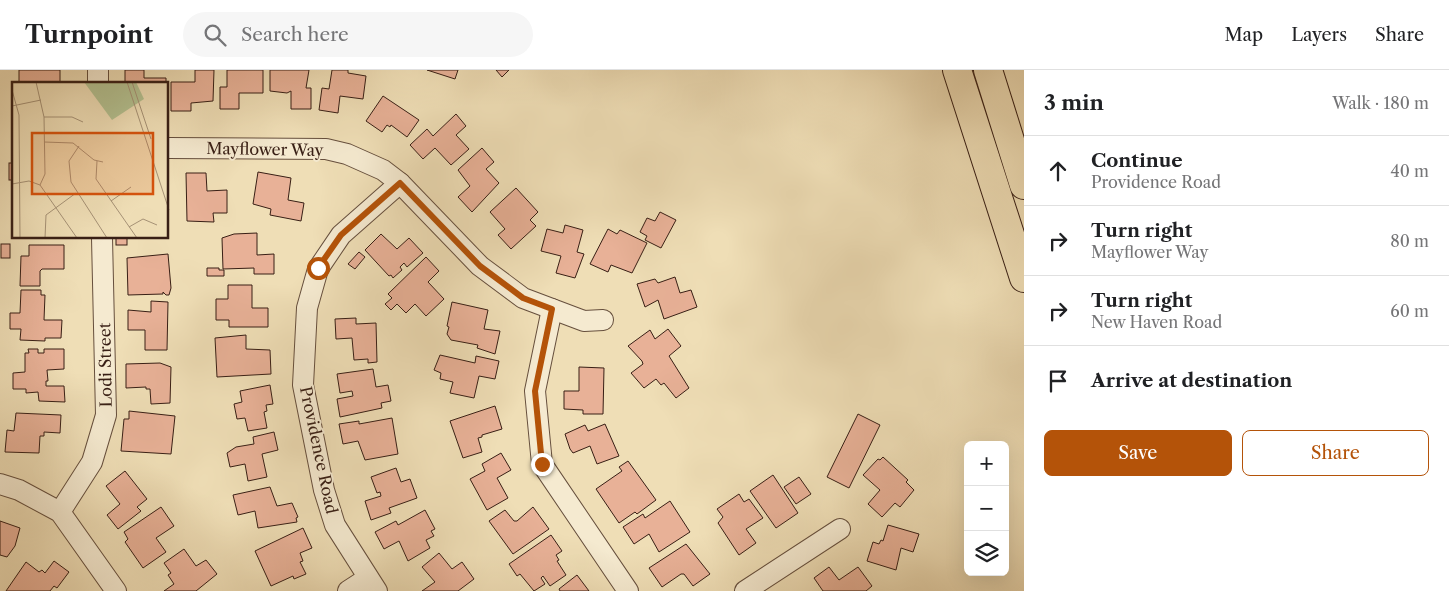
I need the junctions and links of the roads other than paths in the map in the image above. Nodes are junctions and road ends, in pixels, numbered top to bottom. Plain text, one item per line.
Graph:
1 (957, 70) edge
2 (988, 70) edge
3 (169, 148) edge
4 (400, 183) junction
5 (1024, 185) edge
6 (102, 239) edge
7 (1024, 278) edge
8 (552, 309) junction
9 (603, 320) dead end
10 (0, 484) edge
11 (60, 512) junction
12 (840, 529) dead end
13 (372, 584) edge
14 (116, 591) edge
15 (348, 591) edge
16 (628, 591) edge
17 (745, 591) edge

1 - 7 main road
2 - 5 main road
3 - 4 street, Mayflower Way
4 - 8 street, Mayflower Way
4 - 13 street, Providence Road
6 - 11 street, Lodi Street
8 - 9 street, Mayflower Way
8 - 16 street
10 - 11 street
11 - 14 street
12 - 17 street
13 - 15 street

